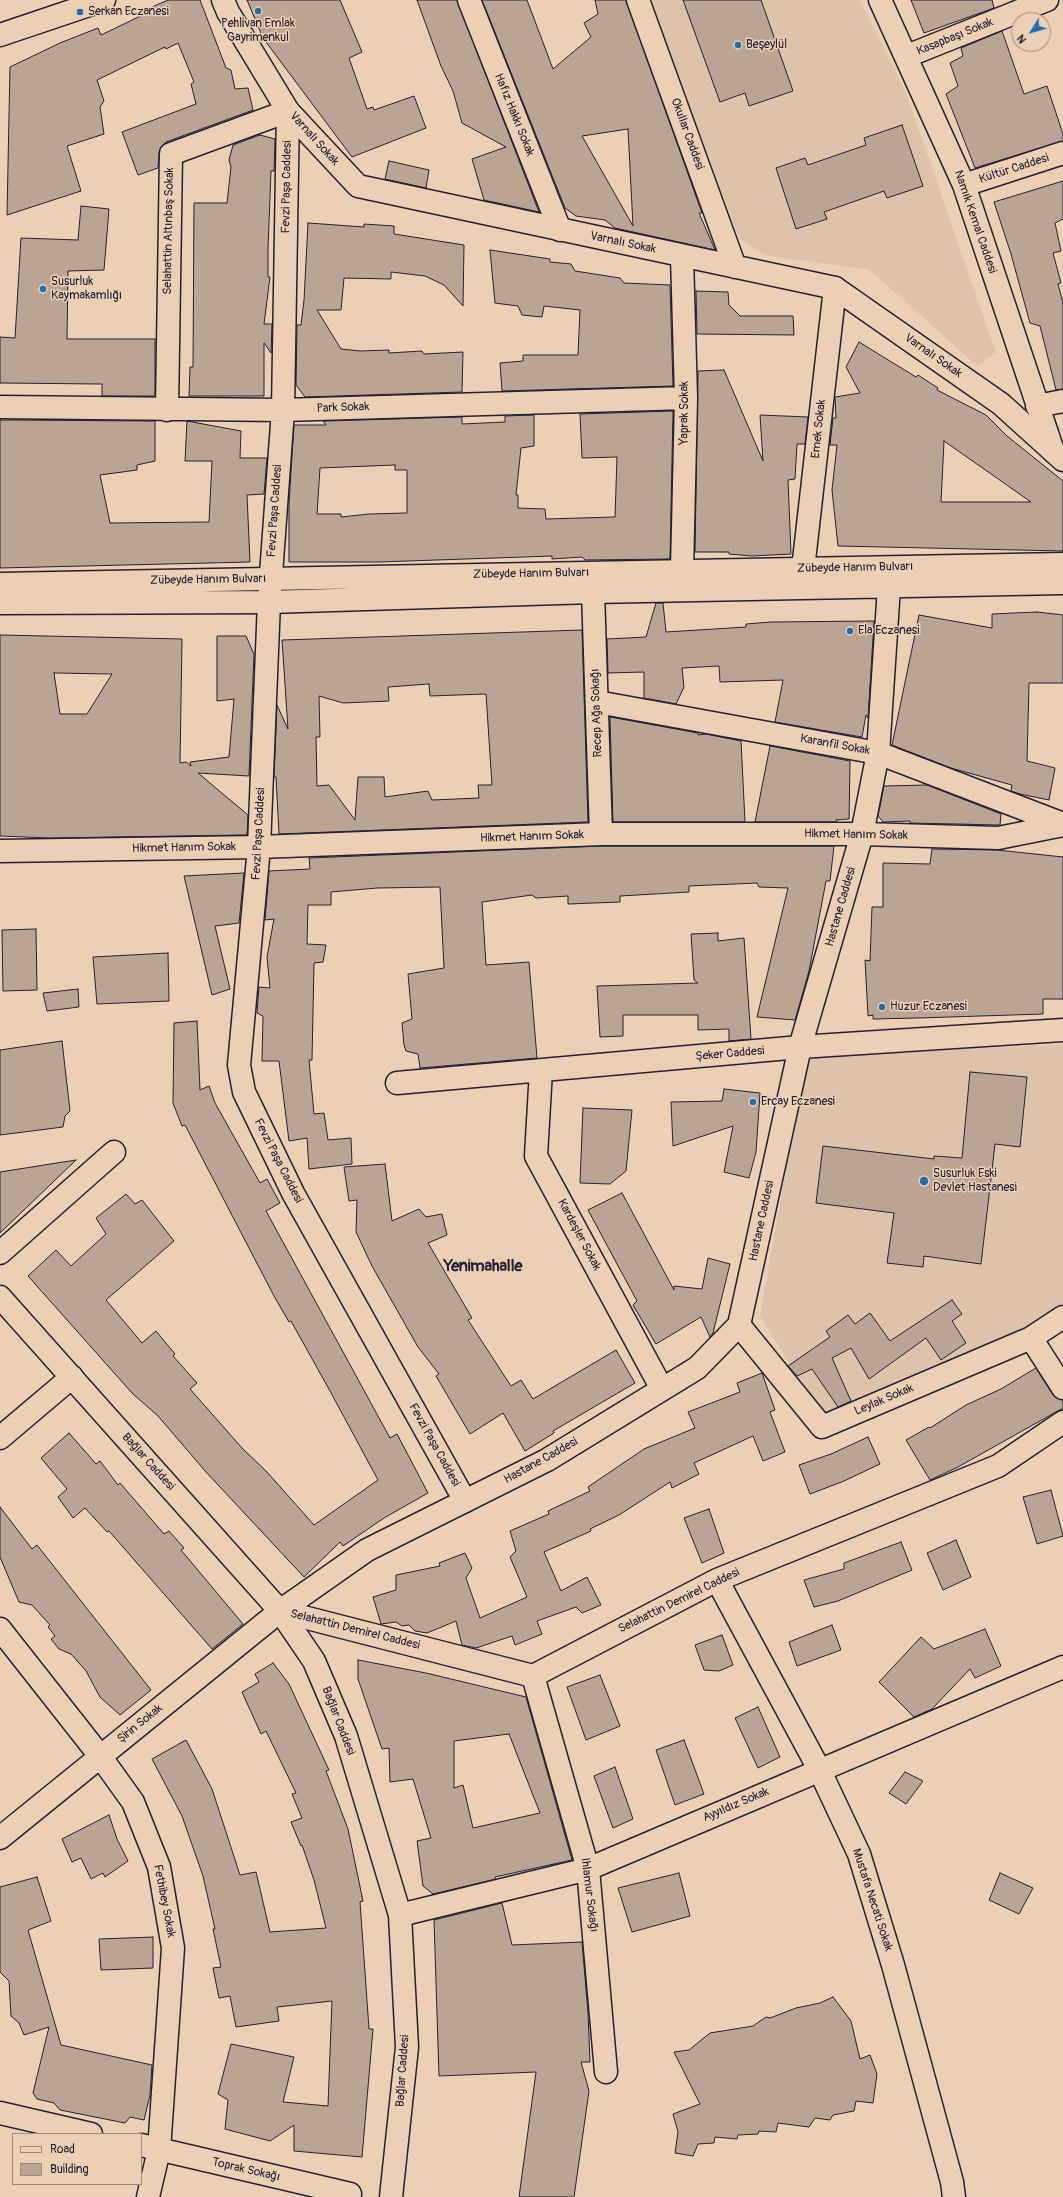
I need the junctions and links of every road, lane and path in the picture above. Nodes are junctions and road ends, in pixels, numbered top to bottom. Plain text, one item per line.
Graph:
1 (104, 0) edge
2 (223, 0) edge
3 (469, 0) edge
4 (638, 0) edge
5 (880, 0) edge
6 (1047, 0) edge
7 (0, 35) edge
8 (907, 56) junction
9 (288, 111) junction
10 (1063, 153) edge
11 (964, 185) junction
12 (560, 230) junction
13 (682, 256) junction
14 (735, 267) junction
15 (835, 288) junction
16 (686, 398) junction
17 (1063, 400) edge
18 (1037, 406) junction
19 (0, 407) edge
20 (167, 410) junction
21 (283, 410) junction
22 (1058, 455) edge
23 (1063, 564) edge
24 (803, 569) junction
25 (682, 571) junction
26 (271, 579) junction
27 (1063, 583) edge
28 (0, 584) edge
29 (889, 586) junction
30 (593, 592) junction
31 (269, 602) junction
32 (0, 604) edge
33 (597, 702) junction
34 (878, 753) junction
35 (1063, 824) edge
36 (601, 834) junction
37 (862, 834) junction
38 (259, 847) junction
39 (0, 851) edge
40 (1063, 1030) edge
41 (800, 1047) junction
42 (541, 1070) junction
43 (397, 1083) dead end
44 (114, 1152) dead end
45 (0, 1253) edge
46 (0, 1297) edge
47 (0, 1312) edge
48 (1063, 1317) edge
49 (739, 1325) junction
50 (1031, 1338) junction
51 (39, 1343) junction
52 (72, 1376) junction
53 (1063, 1388) edge
54 (662, 1389) junction
55 (1063, 1422) edge
56 (0, 1438) edge
57 (465, 1501) junction
58 (717, 1580) junction
59 (280, 1611) junction
60 (0, 1629) edge
61 (1063, 1667) edge
62 (533, 1676) junction
63 (100, 1756) junction
64 (819, 1769) junction
65 (0, 1838) edge
66 (588, 1869) junction
67 (400, 1915) junction
68 (606, 2072) dead end
69 (0, 2113) edge
70 (87, 2133) edge
71 (150, 2148) edge
72 (350, 2194) dead end
73 (148, 2197) edge
74 (390, 2197) edge
75 (954, 2197) edge

1 - 7 street
2 - 9 street, Varnalı Sokak
3 - 12 street, Hafız Hakkı Sokak
4 - 14 street, Okullar Caddesi
5 - 8 street, Namık Kemal Caddesi
6 - 8 street, Kasapbaşı Sokak
8 - 11 street, Namık Kemal Caddesi
9 - 12 street, Varnalı Sokak
9 - 20 street, Selahattin Altınbaş Sokak
9 - 21 street, Fevzi Paşa Caddesi
10 - 11 street, Kültür Caddesi
11 - 18 street, Namık Kemal Caddesi
12 - 13 street, Varnalı Sokak
13 - 14 street, Varnalı Sokak
13 - 16 street, Yaprak Sokak
14 - 15 street, Varnalı Sokak
15 - 22 street, Varnalı Sokak
15 - 24 street, Emek Sokak
16 - 21 street, Park Sokak
16 - 25 street, Yaprak Sokak
17 - 18 street
18 - 22 street, Namık Kemal Caddesi
19 - 20 street, Park Sokak
20 - 21 street, Park Sokak
21 - 26 street, Fevzi Paşa Caddesi
23 - 24 street, Zübeyde Hanım Bulvarı
24 - 25 street, Zübeyde Hanım Bulvarı
25 - 26 street, Zübeyde Hanım Bulvarı
26 - 28 street, Zübeyde Hanım Bulvarı
26 - 31 street, Fevzi Paşa Caddesi
27 - 29 street
29 - 30 street
29 - 34 street, Hastane Caddesi
30 - 31 street
30 - 33 street, Recep Ağa Sokağı
31 - 32 street
31 - 38 street, Fevzi Paşa Caddesi
33 - 34 street, Karanfil Sokak
33 - 36 street, Recep Ağa Sokağı
34 - 35 street, Karanfil Sokak
34 - 37 street, Hastane Caddesi
35 - 37 street, Hikmet Hanım Sokak
36 - 37 street, Hikmet Hanım Sokak
36 - 38 street, Hikmet Hanım Sokak
37 - 41 street, Hastane Caddesi
38 - 39 street, Hikmet Hanım Sokak
38 - 57 street, Fevzi Paşa Caddesi
40 - 41 street, Şeker Caddesi
41 - 42 street, Şeker Caddesi
41 - 49 street, Hastane Caddesi
42 - 43 street, Şeker Caddesi
42 - 54 street, Kardeşler Sokak
44 - 45 street
46 - 51 street
47 - 51 street
48 - 50 street, Leylak Sokak
49 - 50 street, Leylak Sokak
49 - 54 street, Hastane Caddesi
50 - 53 street
51 - 52 street, Bağlar Caddesi
52 - 56 street
52 - 59 street, Bağlar Caddesi
54 - 57 street, Hastane Caddesi
55 - 58 street, Selahattin Demirel Caddesi
57 - 59 street, Hastane Caddesi
58 - 62 street, Selahattin Demirel Caddesi
58 - 64 street, Mustafa Necati Sokak
59 - 62 street, Selahattin Demirel Caddesi
59 - 63 street, Şirin Sokak
59 - 67 street, Bağlar Caddesi
60 - 63 street, Fethibey Sokak
61 - 64 street, Ayyıldız Sokak
62 - 66 street, Ihlamur Sokağı
63 - 65 street, Şirin Sokak
63 - 71 street, Fethibey Sokak
64 - 66 street, Ayyıldız Sokak
64 - 75 street, Mustafa Necati Sokak
66 - 67 street, Ayyıldız Sokak
66 - 68 street, Ihlamur Sokağı
67 - 74 street, Bağlar Caddesi
69 - 70 street
71 - 72 street, Toprak Sokağı
71 - 73 street, Fethibey Sokak

